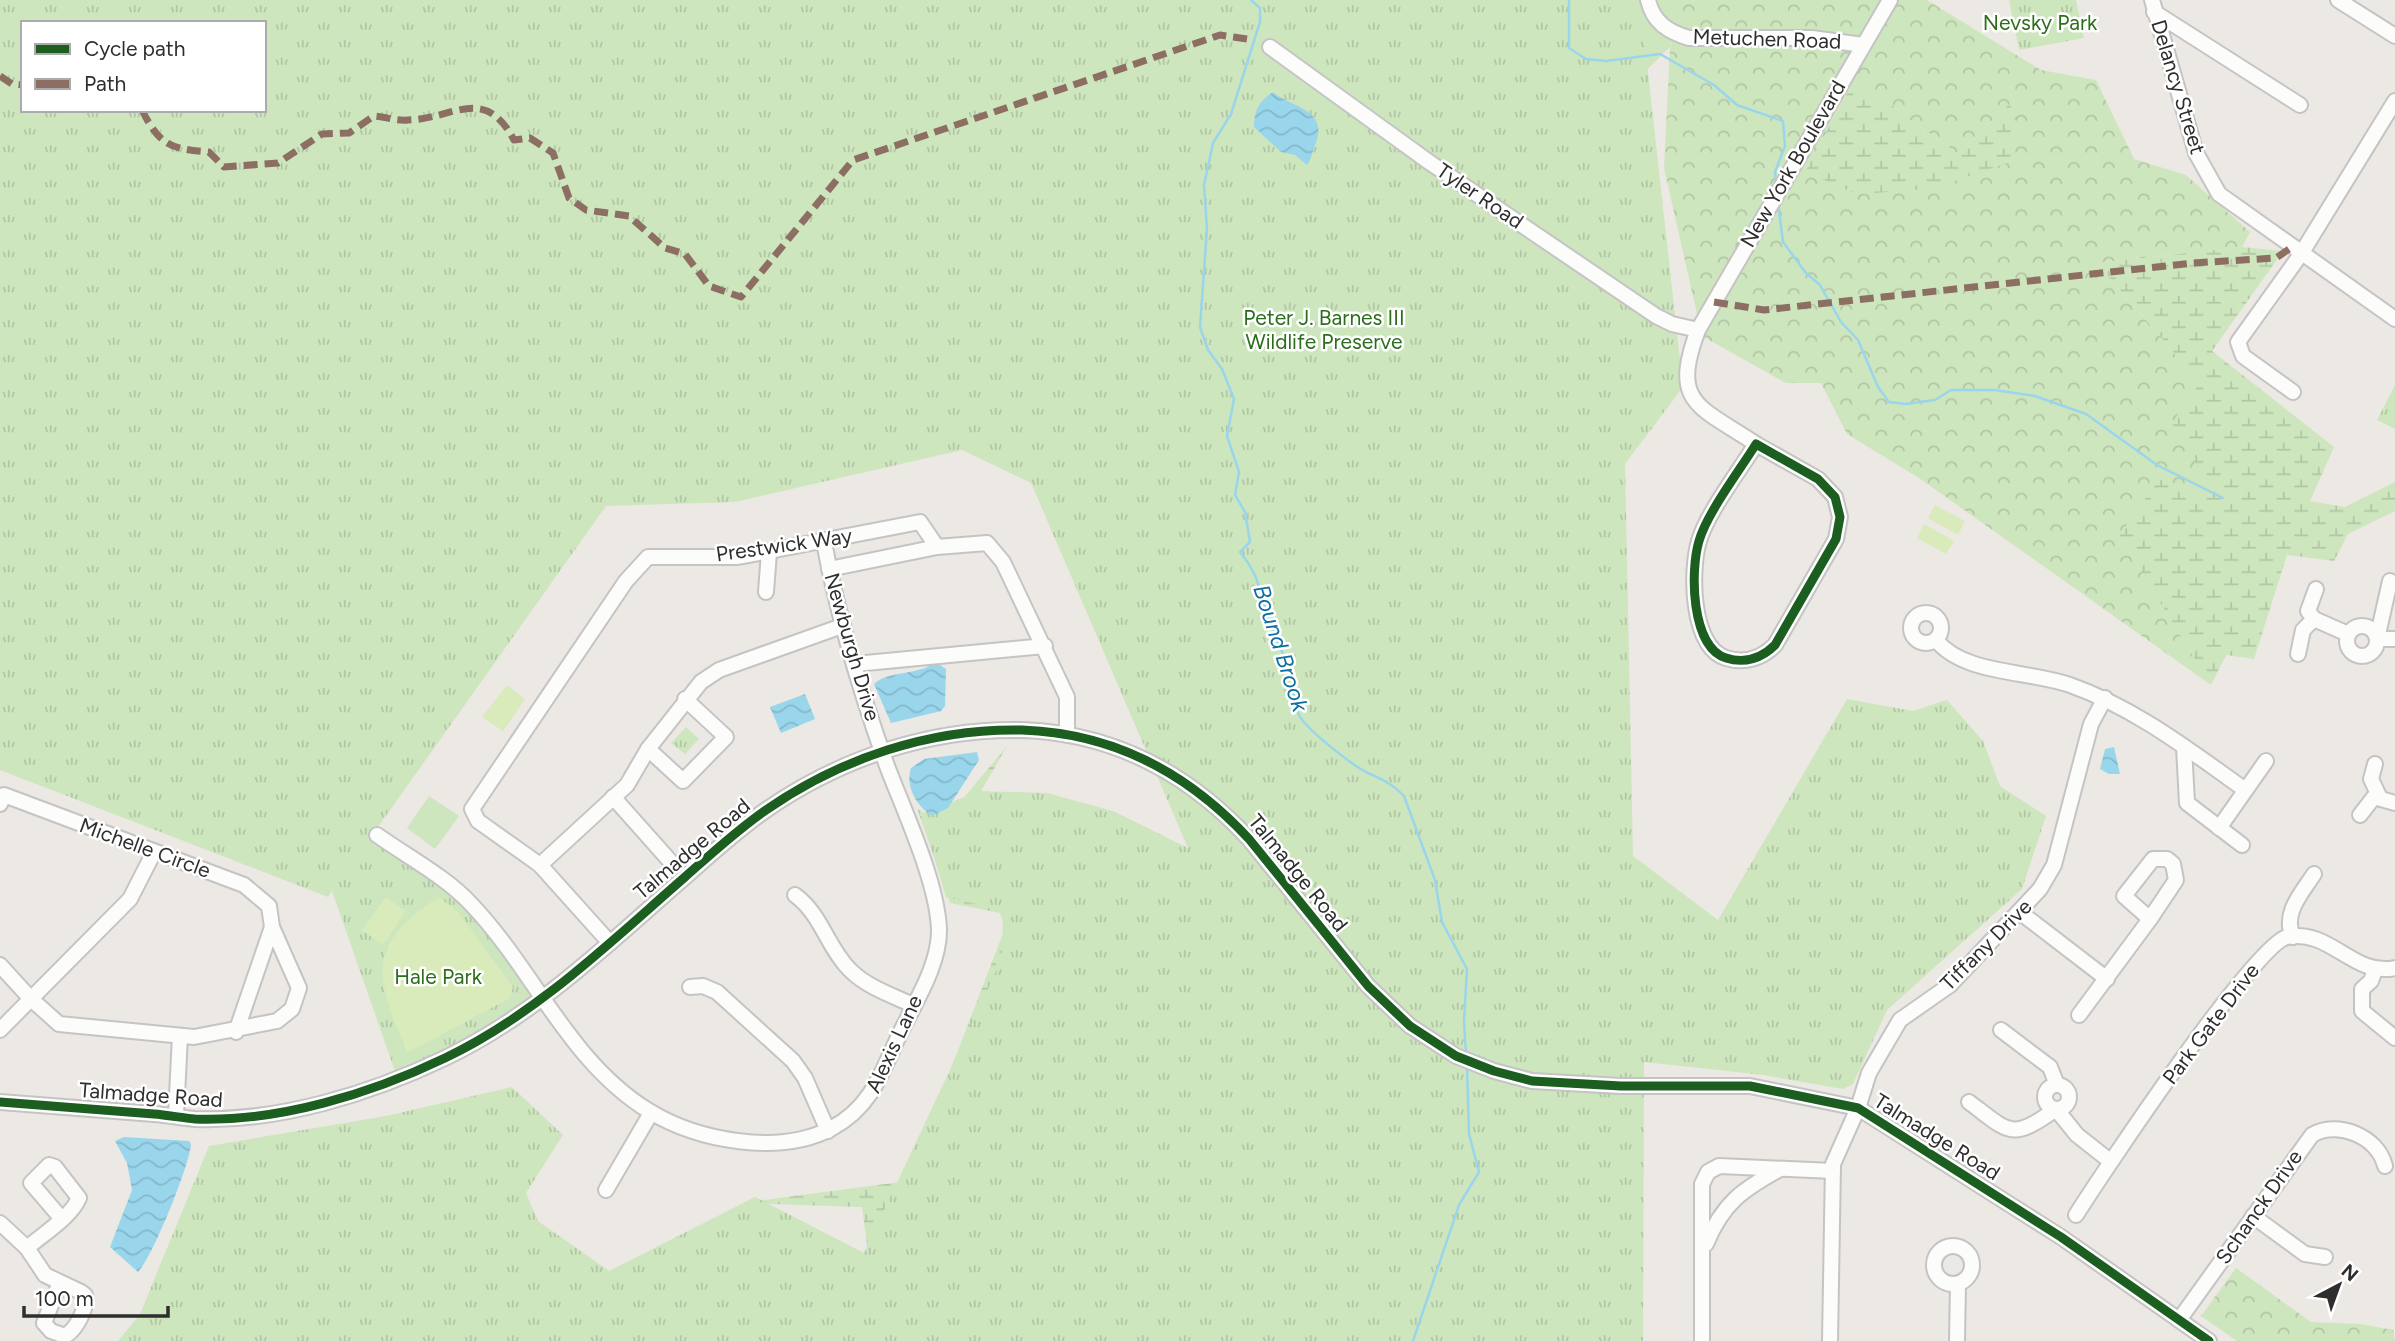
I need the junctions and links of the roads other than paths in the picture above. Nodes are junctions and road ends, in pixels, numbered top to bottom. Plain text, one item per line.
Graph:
1 (1648, 0) edge
2 (1890, 0) edge
3 (2338, 0) edge
4 (2153, 6) edge
5 (2395, 36) edge
6 (1863, 45) junction
7 (1270, 47) dead end
8 (2395, 101) edge
9 (2300, 105) dead end
10 (2301, 254) junction
11 (2394, 317) edge
12 (1698, 330) junction
13 (2293, 393) dead end
14 (1756, 444) junction
15 (824, 542) junction
16 (937, 547) junction
17 (769, 552) junction
18 (829, 569) junction
19 (2390, 581) dead end
20 (2316, 589) dead end
21 (766, 592) dead end
22 (2314, 619) junction
23 (842, 626) junction
24 (2348, 634) junction
25 (2377, 639) junction
26 (2395, 639) edge
27 (1936, 640) dead end
28 (1045, 646) junction
29 (2298, 654) dead end
30 (855, 664) junction
31 (2105, 698) junction
32 (685, 699) junction
33 (1067, 735) junction
34 (2184, 747) junction
35 (648, 749) junction
36 (882, 751) junction
37 (2266, 761) dead end
38 (2375, 764) dead end
39 (2244, 789) junction
40 (2379, 796) junction
41 (613, 797) junction
42 (2395, 803) edge
43 (0, 804) edge
44 (2360, 815) dead end
45 (2219, 828) junction
46 (377, 835) dead end
47 (2242, 845) dead end
48 (154, 852) junction
49 (670, 861) dead end
50 (540, 865) junction
51 (2314, 874) dead end
52 (795, 895) dead end
53 (2021, 913) junction
54 (2150, 919) dead end
55 (272, 927) junction
56 (2293, 937) junction
57 (610, 943) junction
58 (0, 965) edge
59 (2395, 968) edge
60 (2375, 970) junction
61 (2107, 979) junction
62 (690, 986) dead end
63 (30, 998) junction
64 (543, 999) junction
65 (912, 1005) junction
66 (2080, 1015) dead end
67 (0, 1030) edge
68 (2001, 1030) dead end
69 (236, 1031) junction
70 (180, 1036) junction
71 (2395, 1038) edge
72 (0, 1102) edge
73 (1969, 1102) dead end
74 (1858, 1108) junction
75 (2056, 1109) junction
76 (651, 1113) junction
77 (177, 1115) junction
78 (828, 1131) junction
79 (2110, 1161) junction
80 (2385, 1166) dead end
81 (1780, 1168) junction
82 (1833, 1171) junction
83 (606, 1190) dead end
84 (2076, 1215) dead end
85 (2253, 1216) junction
86 (61, 1218) dead end
87 (0, 1223) edge
88 (27, 1248) junction
89 (1702, 1252) junction
90 (2325, 1257) dead end
91 (60, 1282) dead end
92 (1958, 1284) dead end
93 (2179, 1320) junction
94 (1702, 1341) edge
95 (1830, 1341) edge
96 (1957, 1341) edge
97 (2209, 1341) edge

1 - 6 street, Metuchen Road
2 - 6 street, New York Boulevard
3 - 5 street
4 - 9 street
4 - 10 street, Delancy Street
6 - 12 street, New York Boulevard
7 - 12 street, Tyler Road
8 - 10 street
10 - 11 street, Delancy Street
10 - 13 street
12 - 14 street, New York Boulevard
14 - 14 street, New York Boulevard
15 - 16 street, Prestwick Way
15 - 17 street, Prestwick Way
15 - 18 street, Newburgh Drive
16 - 18 street
16 - 28 street
17 - 21 street
17 - 50 street, Prestwick Way
18 - 23 street, Newburgh Drive
19 - 25 street
20 - 22 street
22 - 24 street
22 - 29 street
23 - 30 street, Newburgh Drive
23 - 32 street
24 - 25 street
24 - 25 street
25 - 26 street
27 - 31 street
28 - 30 street
28 - 33 street
30 - 36 street, Newburgh Drive
31 - 34 street
31 - 53 street, Tiffany Drive
32 - 35 street
32 - 35 street
33 - 36 street, Talmadge Road
33 - 74 street, Talmadge Road
34 - 39 street
34 - 45 street
35 - 41 street
36 - 57 street, Talmadge Road
36 - 65 street, Alexis Lane
37 - 39 street
38 - 40 street
39 - 45 street
40 - 42 street
40 - 44 street
41 - 49 street
41 - 50 street
43 - 48 street, Michelle Circle
45 - 47 street
46 - 64 street, Alexis Lane
48 - 55 street, Michelle Circle
48 - 63 street
50 - 57 street, Prestwick Way
51 - 56 street
52 - 65 street
53 - 61 street
53 - 74 street, Tiffany Drive
54 - 61 street
55 - 69 street
55 - 69 street, Michelle Circle
56 - 60 street
56 - 79 street, Park Gate Drive
57 - 64 street, Talmadge Road
58 - 63 street, Michelle Circle
59 - 60 street
60 - 71 street
61 - 66 street
62 - 78 street
63 - 67 street
63 - 70 street, Michelle Circle
64 - 76 street, Alexis Lane
64 - 77 street, Talmadge Road
65 - 78 street, Alexis Lane
68 - 75 street
69 - 70 street, Michelle Circle
70 - 77 street
72 - 77 street, Talmadge Road
73 - 75 street
74 - 82 street, Tiffany Drive
74 - 93 street, Talmadge Road
75 - 79 street
76 - 78 street, Alexis Lane
76 - 83 street
79 - 84 street, Park Gate Drive
80 - 85 street, Schanck Drive
81 - 82 street
81 - 89 street
81 - 89 street
82 - 95 street
85 - 90 street
85 - 93 street, Schanck Drive
86 - 88 street
87 - 88 street
88 - 91 street
89 - 94 street
92 - 96 street
93 - 97 street, Talmadge Road

